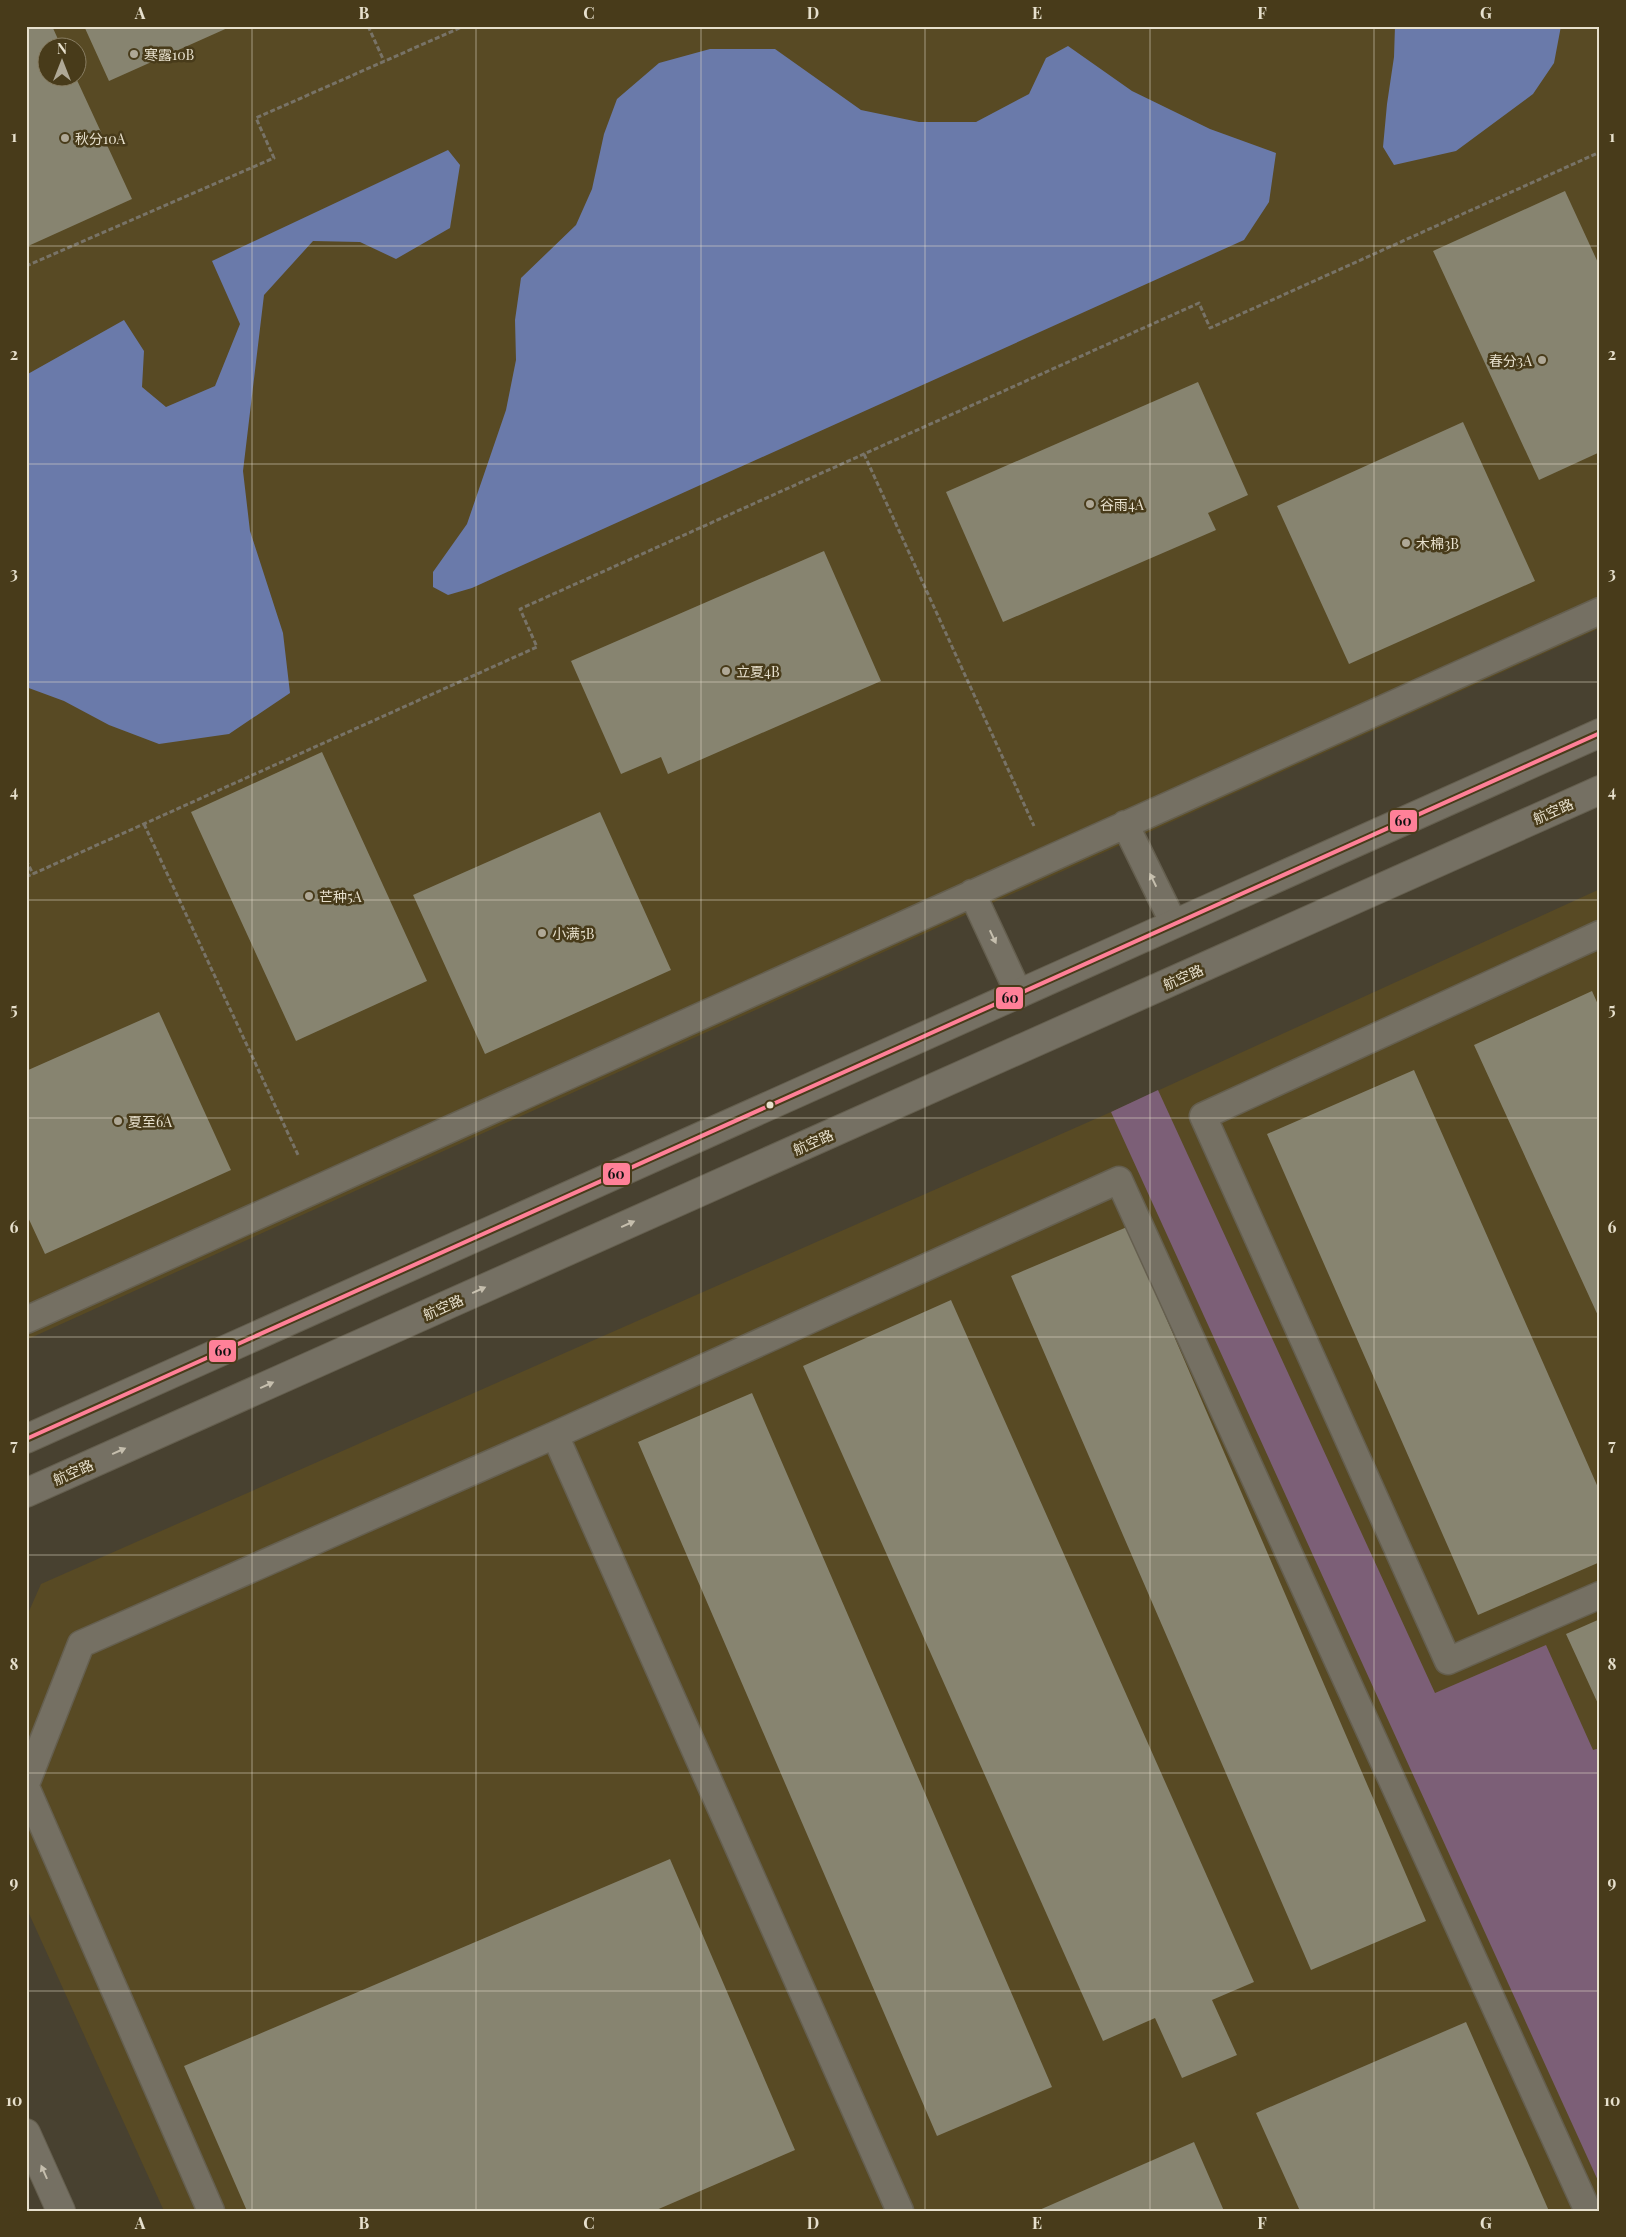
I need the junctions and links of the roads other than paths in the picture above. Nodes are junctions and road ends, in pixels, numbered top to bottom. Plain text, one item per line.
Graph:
1 (1600, 611) edge
2 (1600, 733) edge
3 (1600, 790) edge
4 (1126, 824) junction
5 (972, 893) junction
6 (1174, 924) junction
7 (1600, 934) edge
8 (1019, 994) junction
9 (26, 1320) edge
10 (555, 1435) junction
11 (26, 1439) edge
12 (26, 1493) edge
13 (1600, 1595) edge
14 (26, 1786) edge
15 (26, 2133) edge
16 (61, 2211) edge
17 (211, 2211) edge
18 (900, 2211) edge
19 (1588, 2211) edge

1 - 4 lane
2 - 6 street
12 -> 3 street, 航空路
4 - 5 lane
6 -> 4 lane
5 -> 8 lane
5 - 9 lane
6 - 8 street
7 - 13 lane
8 - 11 street
10 - 14 lane
10 - 18 lane
10 - 19 lane
14 - 17 lane
16 -> 15 street

